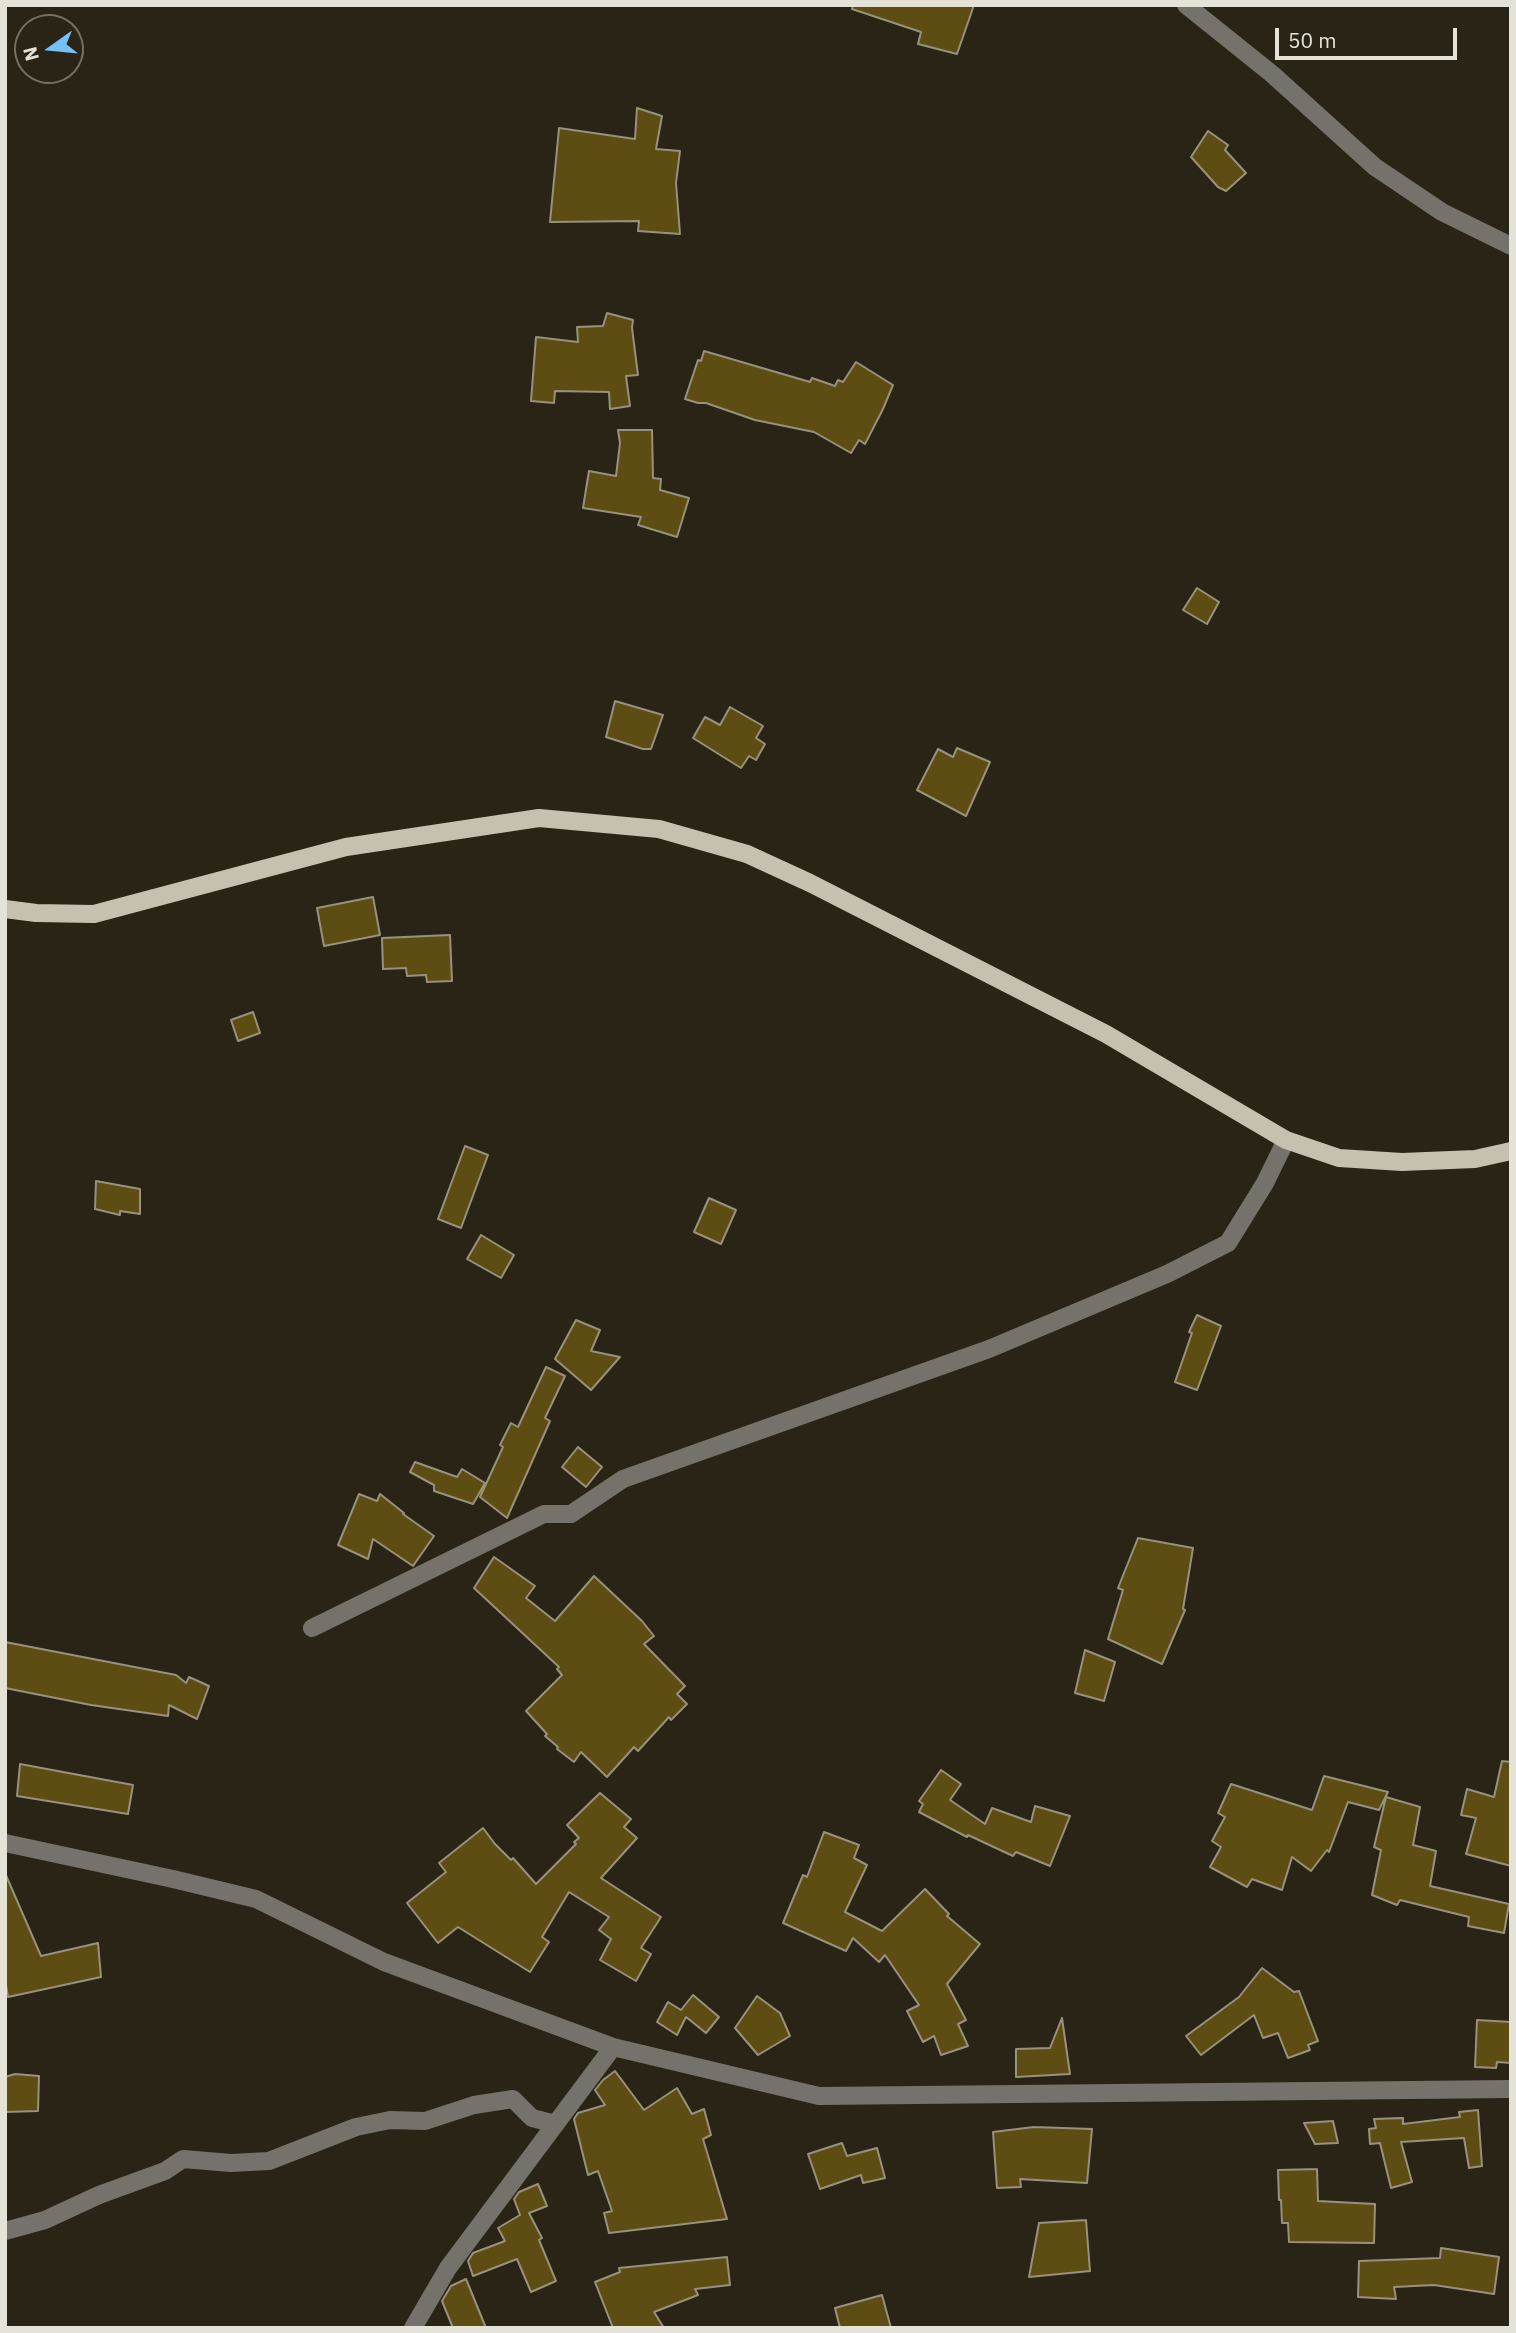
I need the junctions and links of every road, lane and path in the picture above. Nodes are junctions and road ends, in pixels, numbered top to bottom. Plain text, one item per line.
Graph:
1 (1186, 5) edge
2 (1511, 246) edge
3 (5, 909) edge
4 (1286, 1140) junction
5 (1511, 1151) edge
6 (312, 1628) dead end
7 (5, 1843) edge
8 (613, 2047) junction
9 (1511, 2089) edge
10 (556, 2124) junction
11 (5, 2231) edge
12 (413, 2328) edge

1 - 2 street
3 - 4 main road
4 - 5 main road
4 - 6 street
7 - 8 street
8 - 9 street
8 - 10 street
10 - 11 street
10 - 12 street

